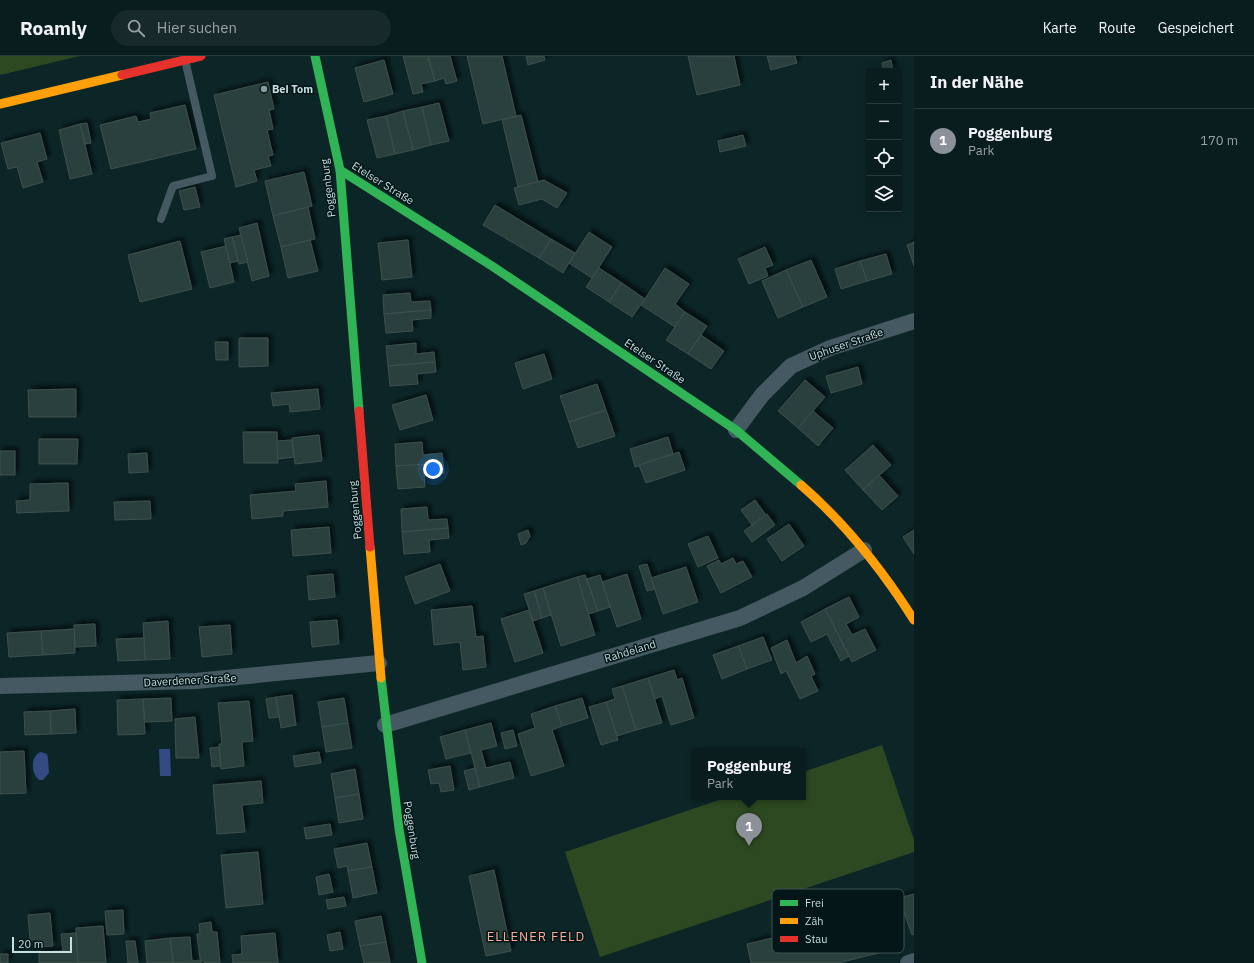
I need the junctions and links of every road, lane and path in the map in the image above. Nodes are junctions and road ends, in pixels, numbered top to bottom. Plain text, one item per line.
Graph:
1 (201, 56) edge
2 (315, 56) edge
3 (185, 60) junction
4 (0, 104) edge
5 (340, 170) junction
6 (161, 219) dead end
7 (914, 321) edge
8 (736, 430) junction
9 (864, 550) junction
10 (914, 620) edge
11 (379, 663) junction
12 (0, 686) edge
13 (385, 725) junction
14 (914, 961) edge
15 (422, 963) edge
16 (908, 963) edge

1 - 3 street
2 - 5 street, Poggenburg
3 - 4 street
3 - 6 lane
5 - 8 street, Etelser Straße
5 - 11 street, Poggenburg
7 - 8 street, Uphuser Straße
8 - 9 street, Etelser Straße
9 - 10 street, Etelser Straße
9 - 13 street, Rahdeland
11 - 12 street, Daverdener Straße
11 - 13 street, Poggenburg
13 - 15 street, Poggenburg
14 - 16 street

